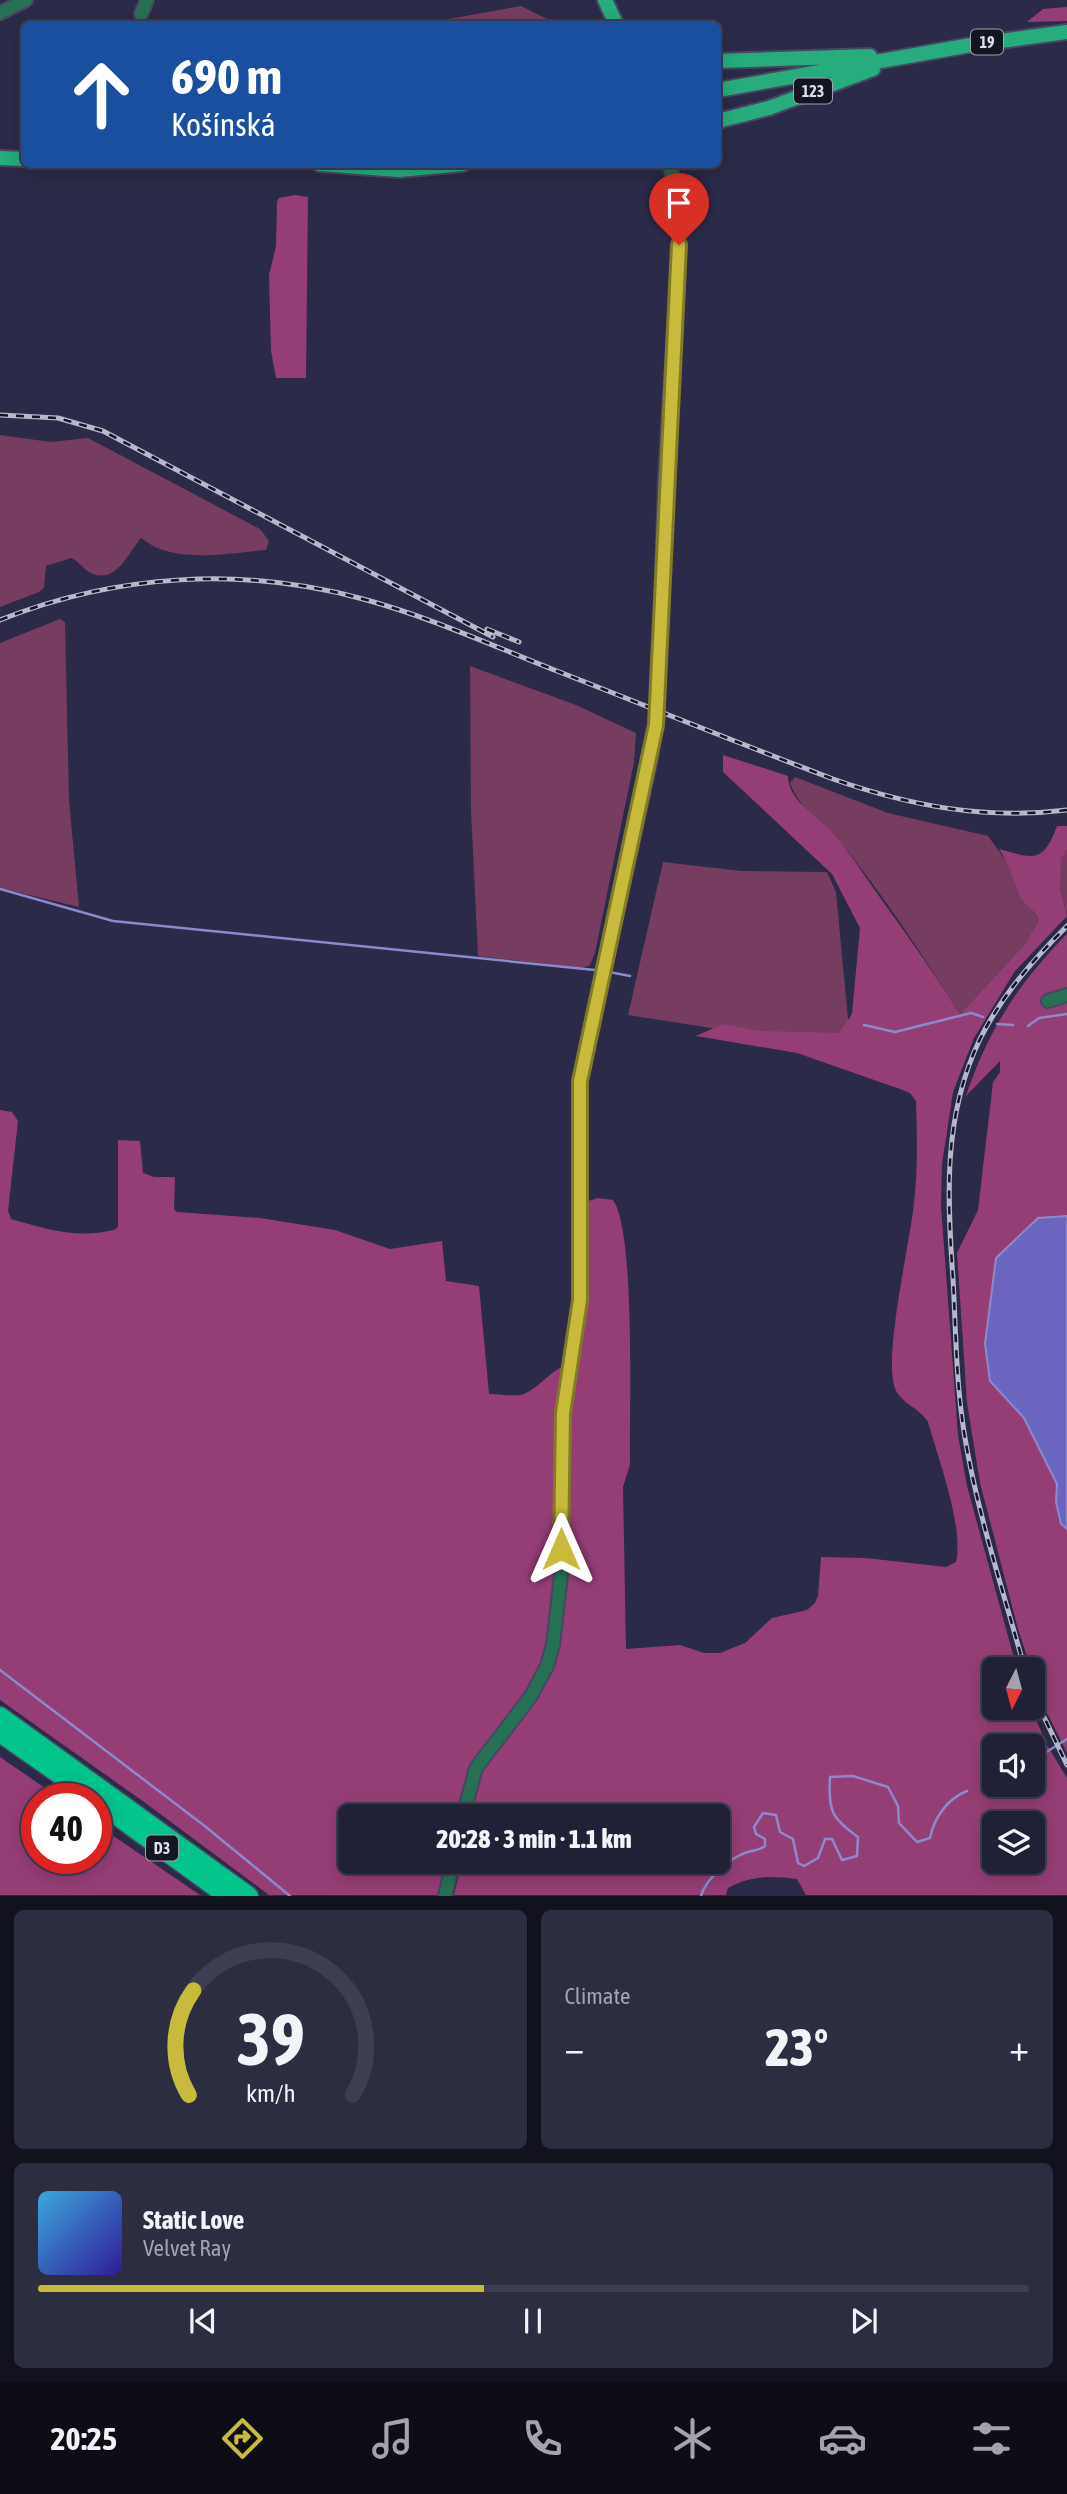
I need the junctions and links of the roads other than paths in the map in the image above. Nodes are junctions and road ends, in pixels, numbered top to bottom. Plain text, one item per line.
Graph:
1 (26, 0) edge
2 (147, 0) edge
3 (605, 0) edge
4 (0, 13) edge
5 (141, 14) dead end
6 (615, 21) edge
7 (1067, 32) edge
8 (907, 57) junction
9 (721, 61) edge
10 (721, 89) edge
11 (721, 120) edge
12 (0, 158) edge
13 (21, 159) edge
14 (372, 168) edge
15 (420, 168) edge
16 (671, 168) edge
17 (1067, 995) edge
18 (1048, 1001) dead end
19 (0, 1716) edge
20 (0, 1733) edge
21 (71, 1783) edge
22 (466, 1804) edge
23 (112, 1812) edge
24 (450, 1874) edge
25 (227, 1895) edge
26 (249, 1895) edge
27 (445, 1895) edge

1 - 4 street
2 - 5 street
3 - 6 main road
7 - 8 main road, 19
8 - 9 main road, 123
8 - 10 main road, 19
8 - 11 main road, 123
12 - 13 main road
14 - 15 main road
16 - 22 street
17 - 18 street
19 - 26 highway, D3
20 - 21 highway, D3
23 - 25 highway, D3
24 - 27 street

